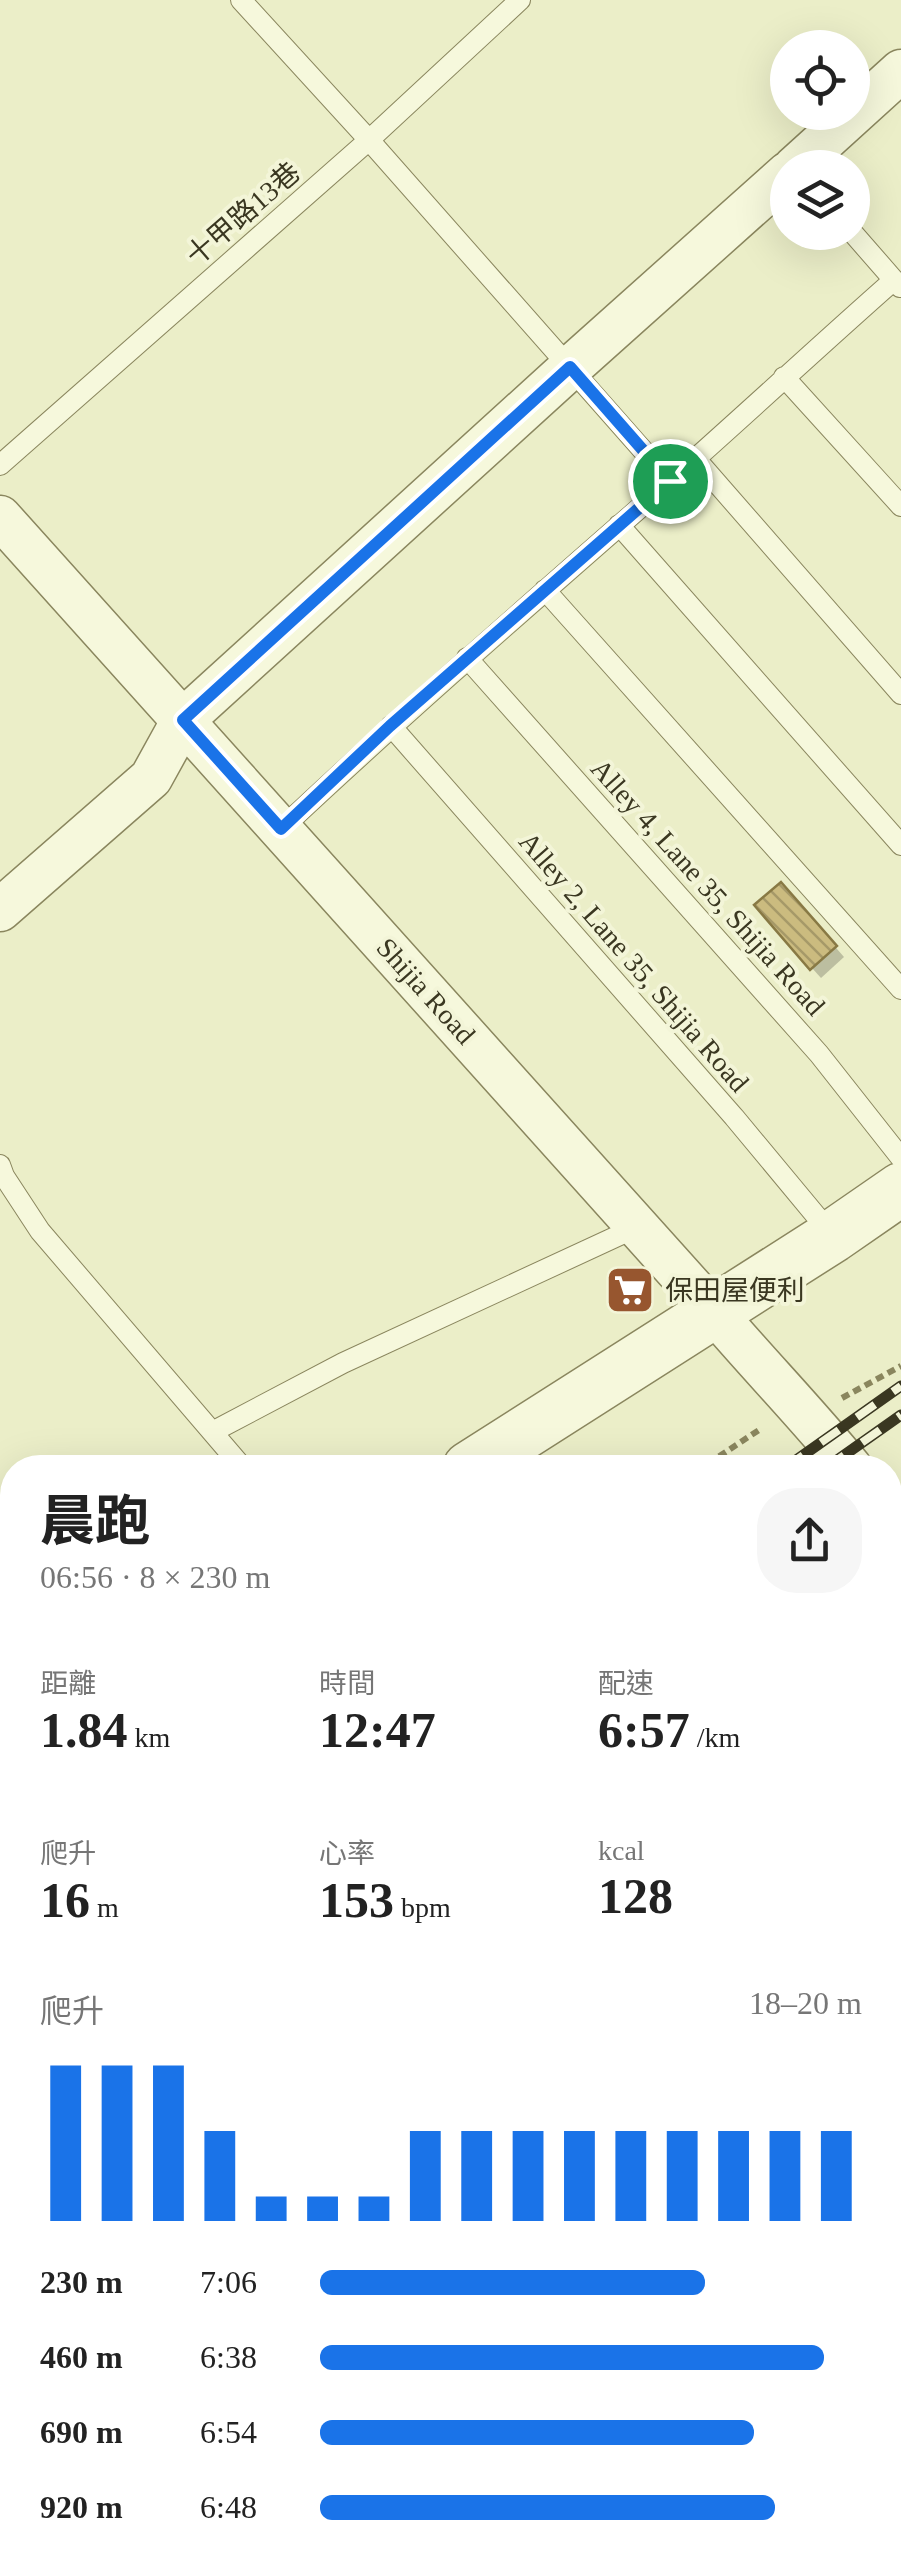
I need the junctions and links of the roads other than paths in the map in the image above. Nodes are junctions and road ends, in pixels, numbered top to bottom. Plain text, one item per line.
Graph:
1 (241, 0) edge
2 (520, 0) edge
3 (901, 71) edge
4 (369, 140) junction
5 (814, 150) edge
6 (770, 189) edge
7 (868, 250) edge
8 (898, 284) edge
9 (570, 367) junction
10 (784, 377) junction
11 (695, 458) junction
12 (0, 464) edge
13 (670, 481) junction
14 (901, 506) edge
15 (0, 517) edge
16 (619, 525) junction
17 (545, 590) junction
18 (467, 658) junction
19 (901, 694) edge
20 (183, 720) junction
21 (390, 726) junction
22 (281, 829) junction
23 (901, 846) edge
24 (0, 910) edge
25 (901, 989) edge
26 (901, 1158) edge
27 (0, 1166) edge
28 (0, 1188) edge
29 (901, 1188) edge
30 (637, 1227) junction
31 (40, 1232) junction
32 (834, 1236) junction
33 (714, 1312) junction
34 (214, 1431) junction
35 (233, 1455) edge
36 (489, 1455) edge
37 (840, 1455) edge

1 - 4 lane
2 - 4 lane, 十甲路13巷
3 - 5 street
4 - 9 lane
4 - 12 lane, 十甲路13巷
6 - 9 street
7 - 8 lane
8 - 10 lane
9 - 13 lane
9 - 20 street
10 - 11 lane
10 - 14 lane
11 - 13 lane
11 - 19 lane
13 - 16 lane
15 - 20 street, Shijia Road
16 - 17 lane
16 - 23 lane
17 - 18 lane
17 - 25 lane
18 - 21 lane
18 - 26 lane, Alley 4, Lane 35, Shijia Road
20 - 22 street, Shijia Road
20 - 24 street
21 - 22 lane
21 - 32 lane, Alley 2, Lane 35, Shijia Road
22 - 30 street, Shijia Road
27 - 31 lane
28 - 31 lane
29 - 32 street
30 - 33 street, Shijia Road
30 - 34 lane
31 - 34 lane
32 - 33 street
33 - 36 street
33 - 37 street, Shijia Road
34 - 35 lane

